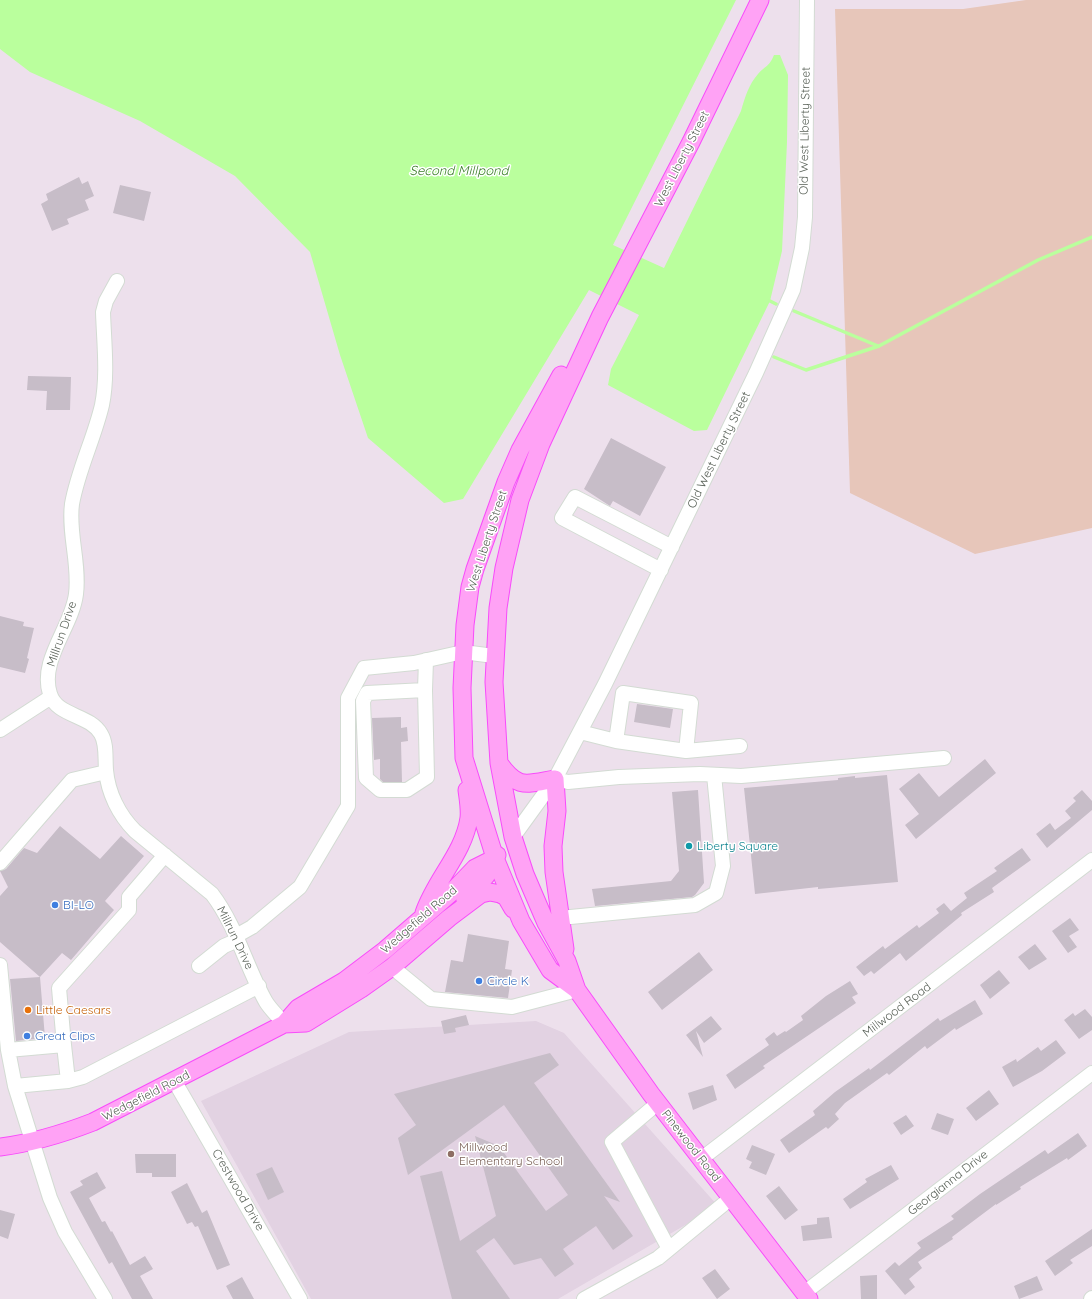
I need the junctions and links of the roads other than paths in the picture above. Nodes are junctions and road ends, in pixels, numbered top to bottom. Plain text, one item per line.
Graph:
1 (760, 0) edge
2 (807, 0) edge
3 (117, 281) dead end
4 (600, 316) junction
5 (672, 546) junction
6 (661, 570) junction
7 (463, 652) junction
8 (494, 656) junction
9 (426, 660) junction
10 (605, 684) junction
11 (424, 690) junction
12 (623, 693) junction
13 (51, 697) junction
14 (348, 710) junction
15 (364, 711) junction
16 (0, 730) edge
17 (580, 732) junction
18 (616, 741) junction
19 (740, 746) dead end
20 (686, 751) junction
21 (464, 758) junction
22 (944, 758) dead end
23 (499, 763) junction
24 (348, 766) junction
25 (366, 767) junction
26 (106, 772) junction
27 (714, 775) junction
28 (556, 779) junction
29 (513, 837) junction
30 (165, 855) junction
31 (495, 858) junction
32 (1092, 860) edge
33 (0, 863) edge
34 (422, 918) junction
35 (449, 918) junction
36 (560, 918) junction
37 (521, 920) junction
38 (237, 938) junction
39 (566, 961) junction
40 (0, 964) edge
41 (199, 966) dead end
42 (392, 967) junction
43 (259, 986) junction
44 (577, 990) junction
45 (284, 1024) junction
46 (64, 1045) junction
47 (8, 1050) junction
48 (1092, 1073) edge
49 (68, 1082) junction
50 (175, 1082) junction
51 (15, 1086) junction
52 (658, 1104) junction
53 (33, 1143) junction
54 (0, 1147) edge
55 (701, 1159) junction
56 (731, 1198) junction
57 (669, 1249) junction
58 (806, 1296) edge
59 (105, 1299) edge
60 (300, 1299) edge
61 (584, 1299) edge

1 - 4 main road, West Liberty Street
2 - 5 street, Old West Liberty Street
3 - 13 street, Millrun Drive
4 - 7 main road, West Liberty Street
4 - 8 main road, West Liberty Street
5 - 6 street, Old West Liberty Street
5 - 6 street
6 - 10 street, Old West Liberty Street
7 - 8 street
7 - 9 street
7 - 21 main road, West Liberty Street
8 - 23 main road, West Liberty Street
9 - 11 street
9 - 14 street
10 - 12 street
10 - 17 street, Old West Liberty Street
11 - 15 street
11 - 25 street
12 - 18 street
12 - 20 street
13 - 16 street
13 - 26 street, Millrun Drive
14 - 15 street
14 - 24 street
15 - 25 street
17 - 18 street
17 - 28 street, Old West Liberty Street
18 - 20 street
19 - 20 street
21 - 31 main road, West Liberty Street
21 - 34 main road
22 - 27 street
23 - 28 main road
23 - 29 main road, West Liberty Street
24 - 25 street
24 - 38 street
26 - 30 street, Millrun Drive
26 - 33 street
27 - 28 street
27 - 36 street
28 - 29 street, Old West Liberty Street
28 - 36 main road
29 - 31 main road, Old West Liberty Street
29 - 39 main road, Pinewood Road
30 - 38 street, Millrun Drive
30 - 46 street
31 - 34 main road, Wedgefield Road
31 - 35 main road
31 - 37 main road, Pinewood Road
32 - 55 street, Millwood Road
34 - 45 main road, Wedgefield Road
35 - 37 main road
35 - 42 main road, Wedgefield Road
36 - 39 main road
37 - 44 main road, Pinewood Road
38 - 41 street
38 - 43 street, Millrun Drive
39 - 44 main road, Pinewood Road
40 - 47 street
42 - 44 street
42 - 45 main road, Wedgefield Road
43 - 45 street, Millrun Drive
43 - 49 street
44 - 52 main road, Pinewood Road
45 - 50 main road, Wedgefield Road
46 - 47 street
46 - 49 street
47 - 51 street
48 - 58 street, Georgianna Drive
49 - 51 street
50 - 53 main road, Wedgefield Road
50 - 60 street, Crestwood Drive
51 - 53 street
52 - 55 main road, Pinewood Road
52 - 57 street
53 - 54 main road, Wedgefield Road
53 - 59 street
55 - 56 main road, Pinewood Road
56 - 57 street
56 - 58 main road, Pinewood Road
57 - 61 street

